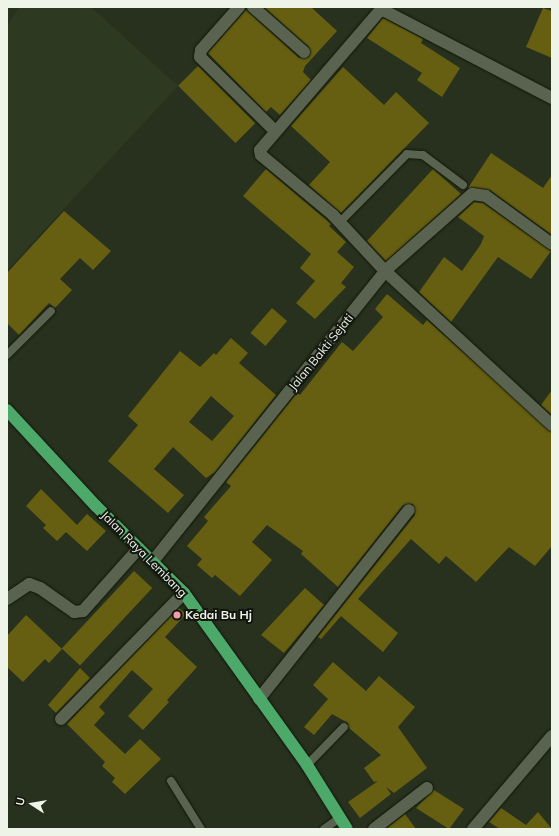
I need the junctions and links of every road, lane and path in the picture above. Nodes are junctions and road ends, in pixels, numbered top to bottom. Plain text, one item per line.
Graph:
1 (239, 7) edge
2 (253, 7) edge
3 (382, 8) edge
4 (304, 52) dead end
5 (552, 98) edge
6 (274, 130) junction
7 (463, 185) dead end
8 (340, 222) junction
9 (552, 244) edge
10 (385, 271) junction
11 (51, 311) dead end
12 (7, 355) edge
13 (7, 410) edge
14 (552, 425) edge
15 (409, 510) dead end
16 (139, 548) junction
17 (153, 561) junction
18 (184, 593) junction
19 (7, 599) edge
20 (259, 699) junction
21 (61, 719) dead end
22 (344, 727) dead end
23 (552, 736) edge
24 (307, 765) junction
25 (171, 781) dead end
26 (426, 788) dead end
27 (340, 818) junction
28 (201, 829) edge
29 (324, 829) edge
30 (347, 829) edge
31 (374, 829) edge
32 (473, 829) edge

1 - 6 street
2 - 4 street
3 - 5 street
3 - 6 street
6 - 8 street
7 - 8 lane
8 - 10 street
9 - 10 street, Jalan Bakti Sejati
10 - 14 street
10 - 17 street, Jalan Bakti Sejati
11 - 12 lane
13 - 16 main road, Jalan Raya Lembang
15 - 20 street
16 - 17 main road, Jalan Raya Lembang
16 - 19 street
17 - 18 main road, Jalan Raya Lembang
18 - 20 main road, Jalan Raya Lembang
18 - 21 street
20 - 24 main road, Jalan Raya Lembang
22 - 24 lane
23 - 32 street
24 - 27 main road, Jalan Raya Lembang
25 - 28 lane
26 - 31 street
27 - 29 lane
27 - 30 main road, Jalan Raya Lembang

